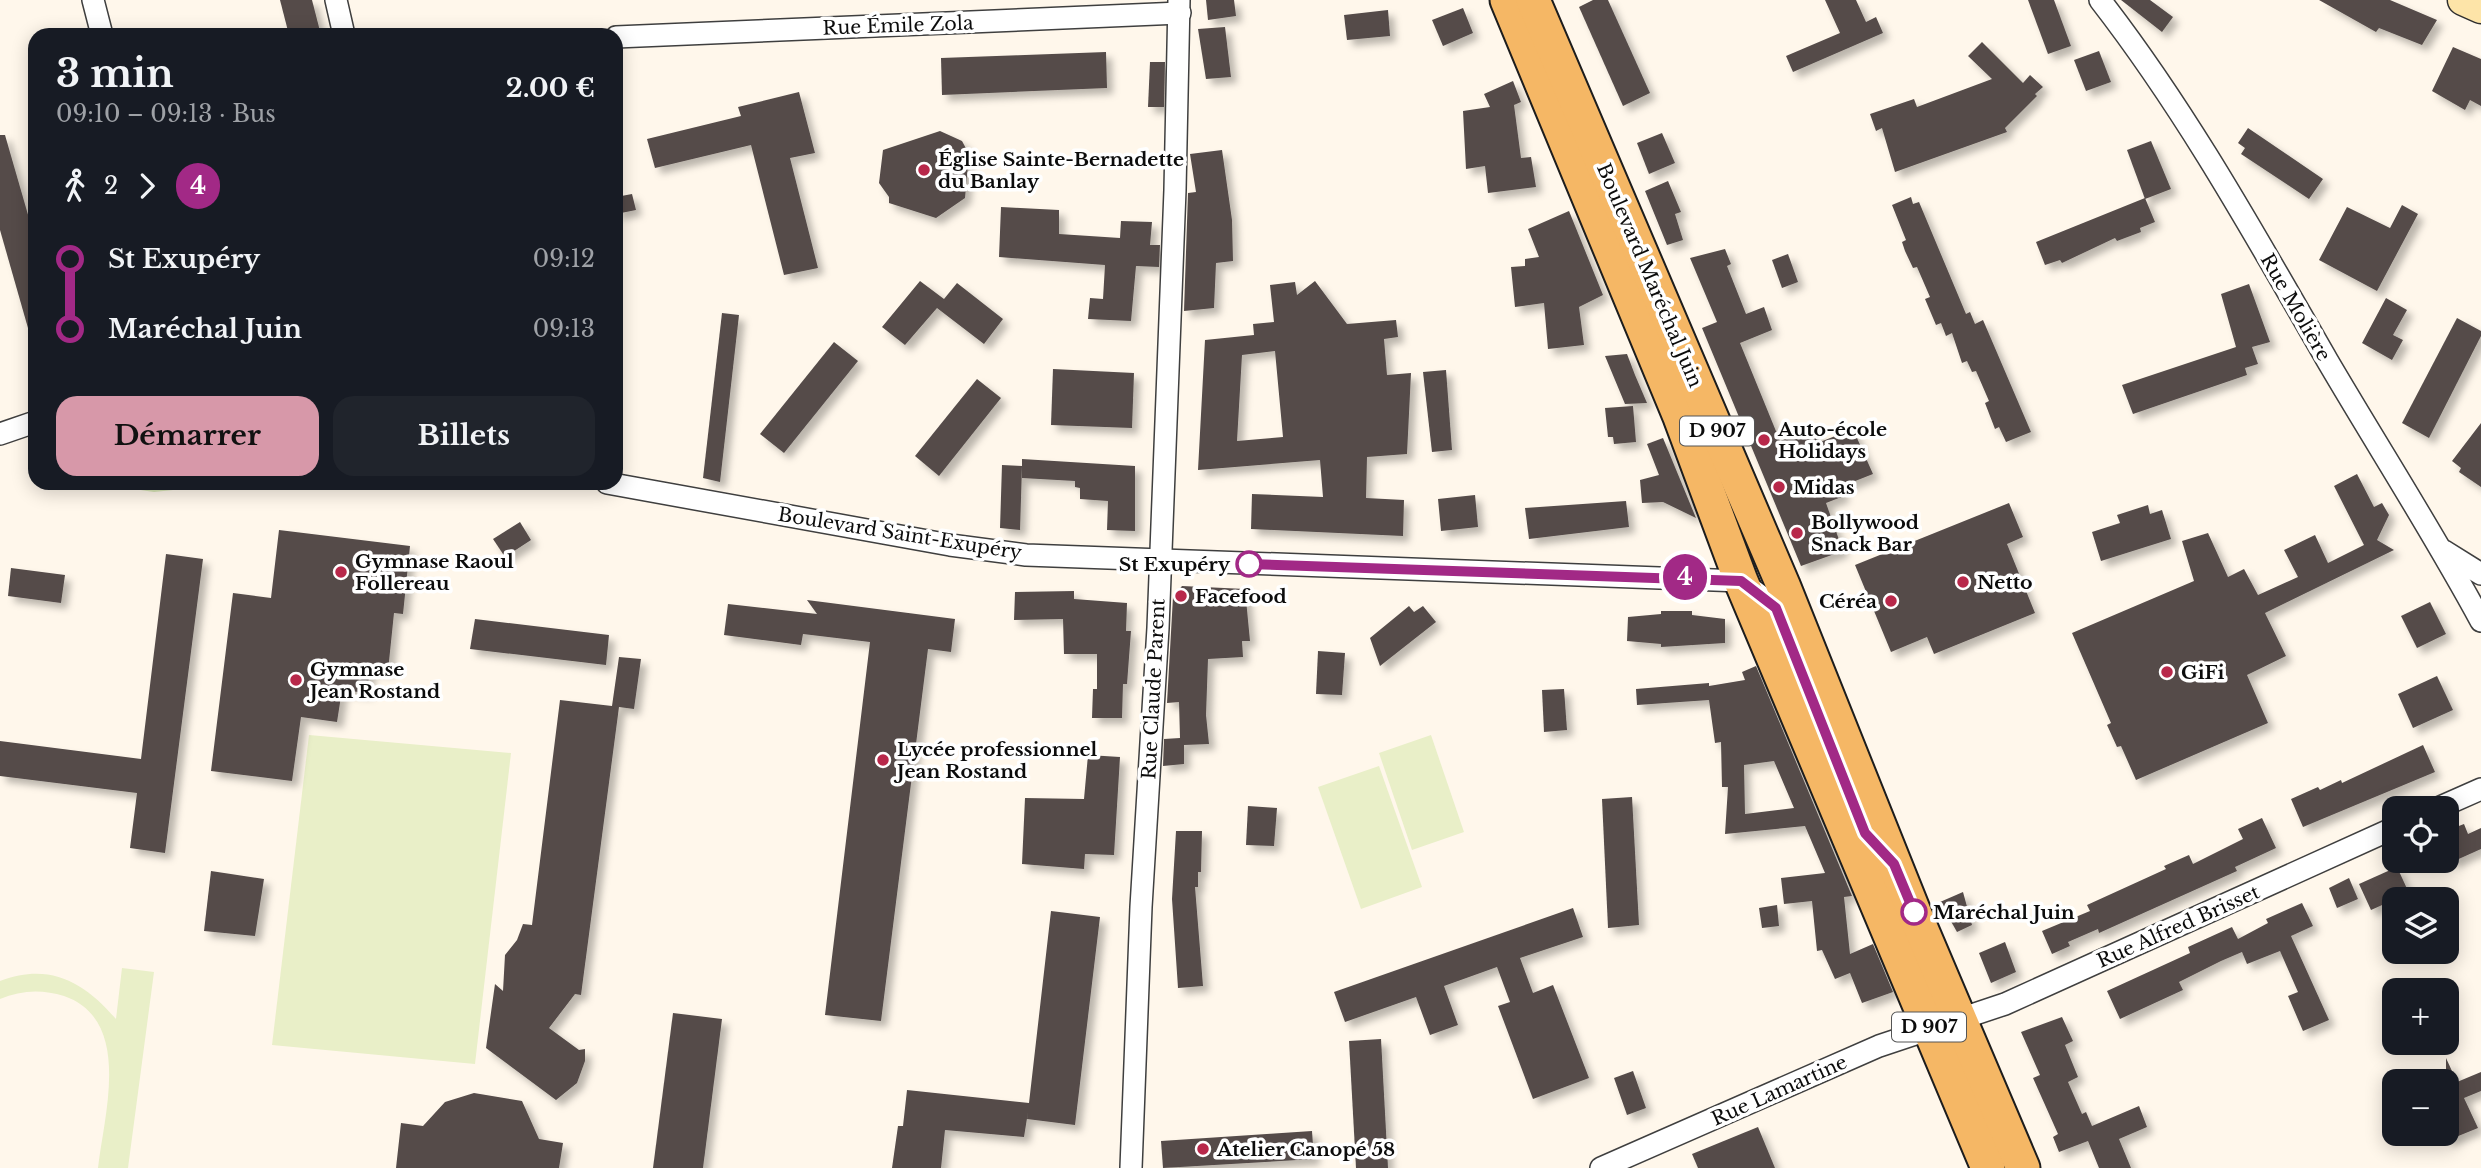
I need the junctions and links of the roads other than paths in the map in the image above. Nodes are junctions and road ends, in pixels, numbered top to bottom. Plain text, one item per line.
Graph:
1 (93, 0) edge
2 (336, 0) edge
3 (1507, 0) edge
4 (1533, 0) edge
5 (2100, 0) edge
6 (2463, 0) edge
7 (1180, 7) edge
8 (2481, 8) edge
9 (100, 28) edge
10 (342, 28) edge
11 (623, 37) edge
12 (28, 424) edge
13 (0, 434) edge
14 (623, 486) edge
15 (2442, 549) junction
16 (1160, 561) junction
17 (1754, 566) junction
18 (2481, 574) edge
19 (2481, 621) edge
20 (2481, 789) edge
21 (2459, 799) edge
22 (2382, 833) edge
23 (1883, 875) junction
24 (1945, 1024) junction
25 (1131, 1168) edge
26 (1601, 1168) edge
27 (1988, 1168) edge
28 (2012, 1168) edge
29 (2023, 1168) edge

1 - 9 street
2 - 10 street
3 - 17 main road, Boulevard Maréchal Juin / D 907
4 - 17 main road, Boulevard Maréchal Juin / D 907
5 - 15 street, Rue Molière
6 - 8 main road
7 - 11 street, Rue Émile Zola
7 - 16 street, Rue Claude Parent
12 - 13 street
14 - 16 street, Boulevard Saint-Exupéry
15 - 18 street
15 - 19 street, Rue Molière
16 - 17 street, Boulevard Saint-Exupéry
16 - 25 street, Rue Claude Parent
17 - 23 main road, Boulevard Maréchal Juin / D 907
17 - 23 main road, Boulevard Maréchal Juin / D 907
20 - 21 street
22 - 24 street, Rue Alfred Brisset
23 - 24 main road, Boulevard Maréchal Juin / D 907
24 - 26 street, Rue Lamartine
24 - 27 main road, Boulevard Maréchal Juin / D 907
24 - 28 street
24 - 29 main road, Boulevard Maréchal Juin / D 907

